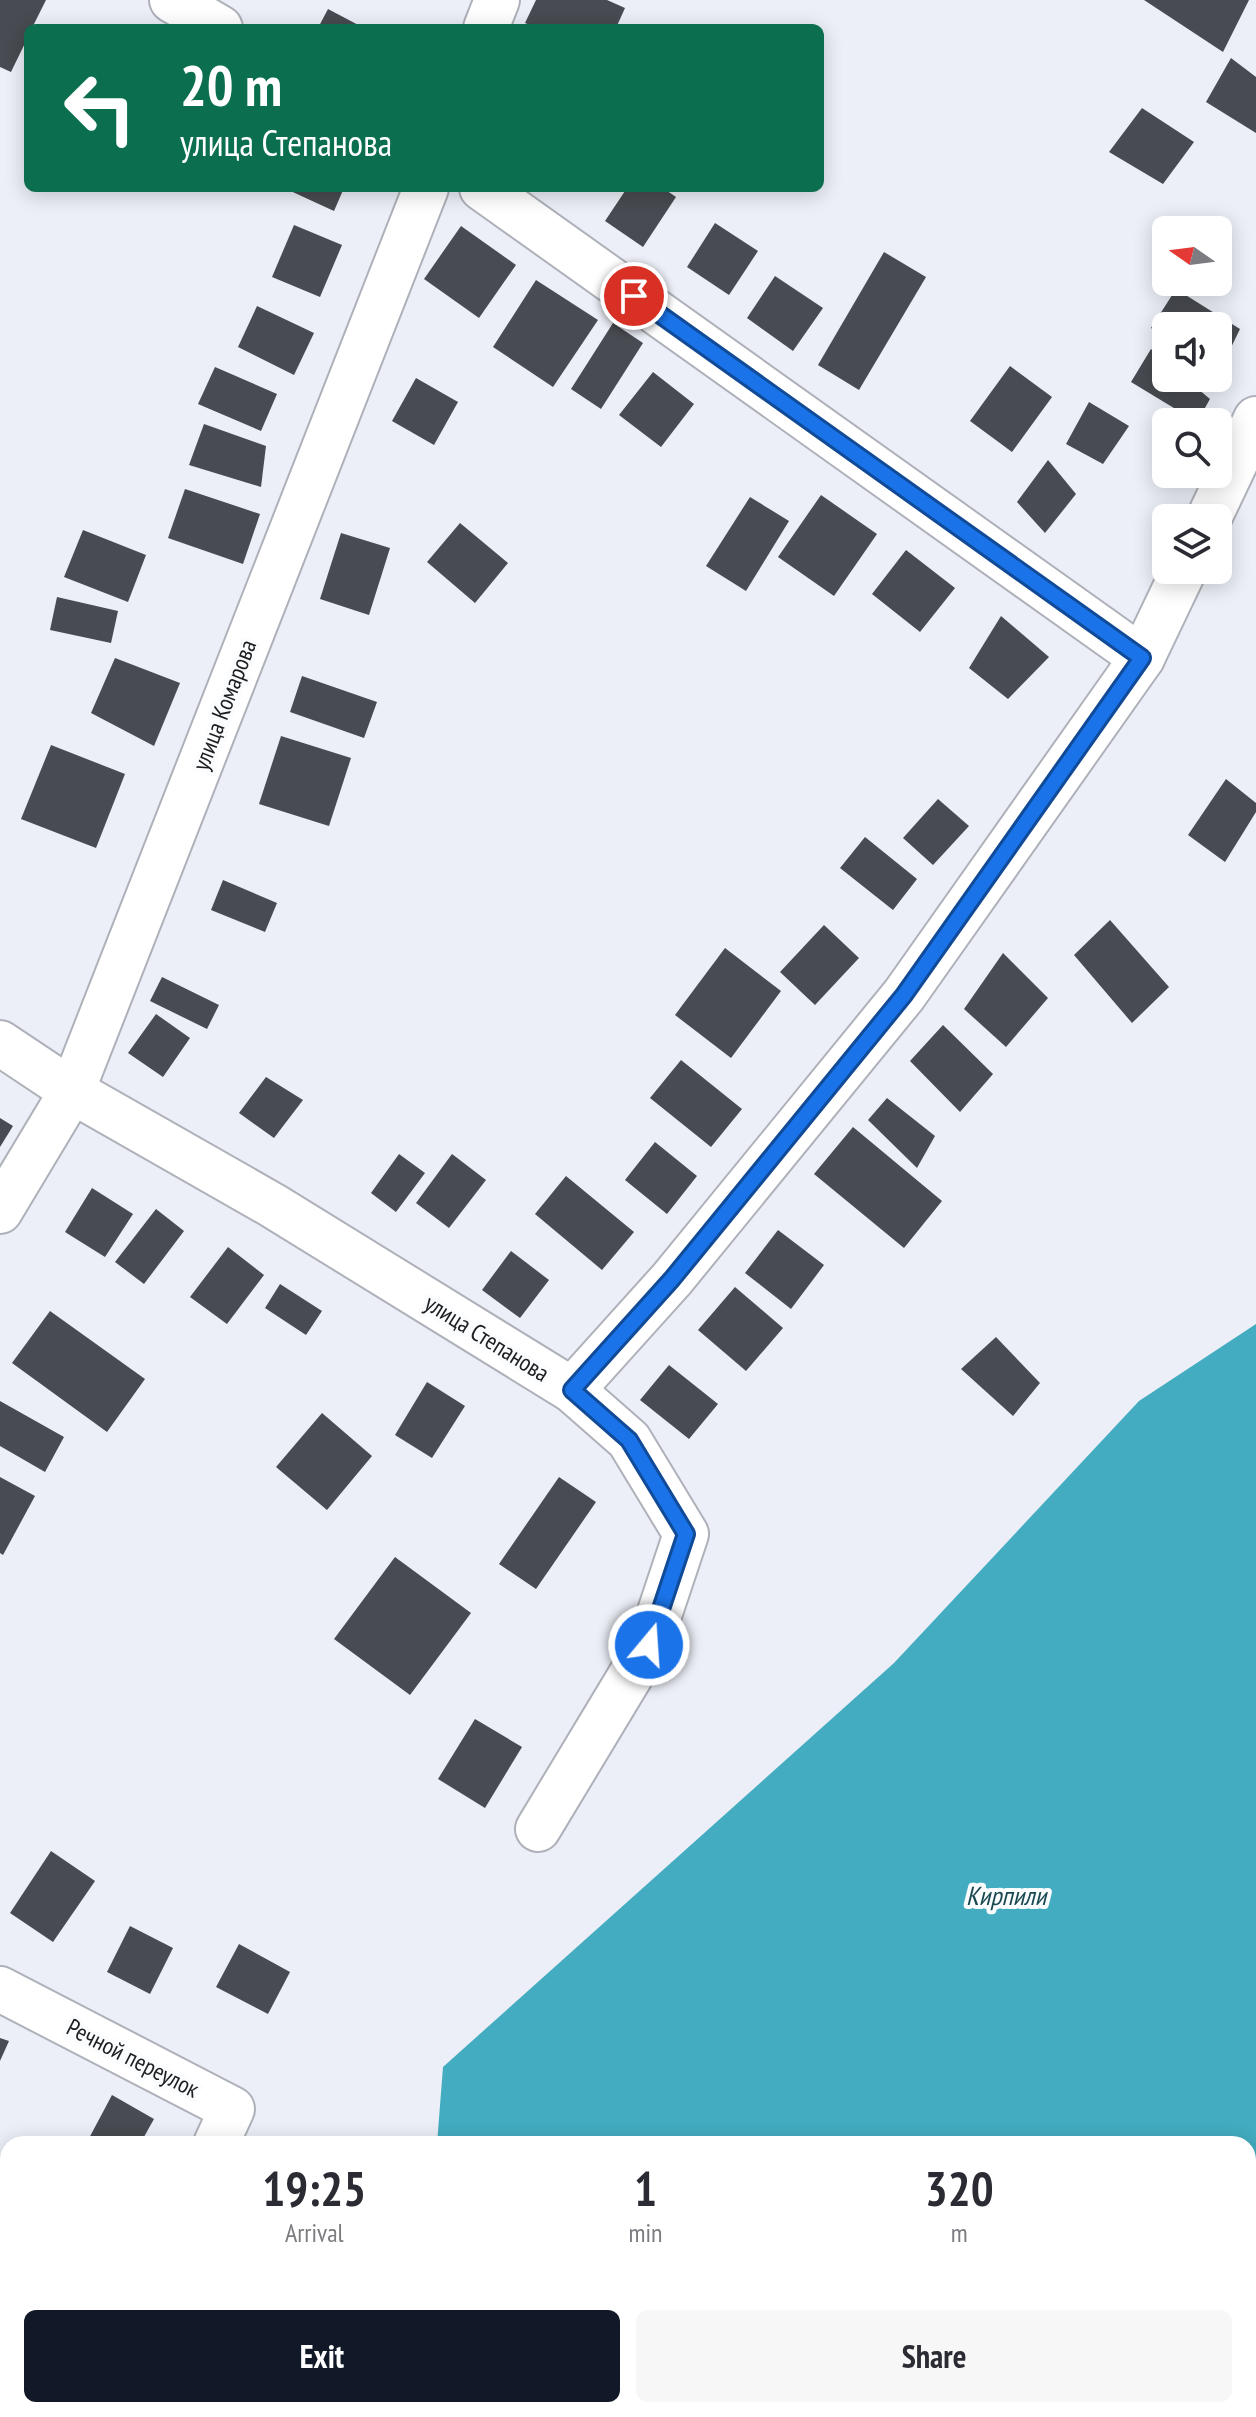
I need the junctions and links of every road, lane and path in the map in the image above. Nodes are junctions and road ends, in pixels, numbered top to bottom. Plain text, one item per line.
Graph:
1 (172, 0) edge
2 (497, 0) edge
3 (213, 24) edge
4 (488, 24) edge
5 (424, 192) edge
6 (488, 192) edge
7 (1256, 419) edge
8 (1216, 504) edge
9 (1177, 584) edge
10 (1142, 658) junction
11 (0, 1043) edge
12 (72, 1091) junction
13 (0, 1211) edge
14 (572, 1390) junction
15 (538, 1829) dead end
16 (0, 1989) edge
17 (220, 2136) edge

1 - 3 street
2 - 4 street
5 - 12 street, улица Комарова
6 - 10 street
7 - 8 street
9 - 10 street
10 - 14 street
11 - 12 street, улица Степанова
12 - 13 street, улица Комарова
12 - 14 street, улица Степанова
14 - 15 street, улица Степанова
16 - 17 street, Речной переулок

